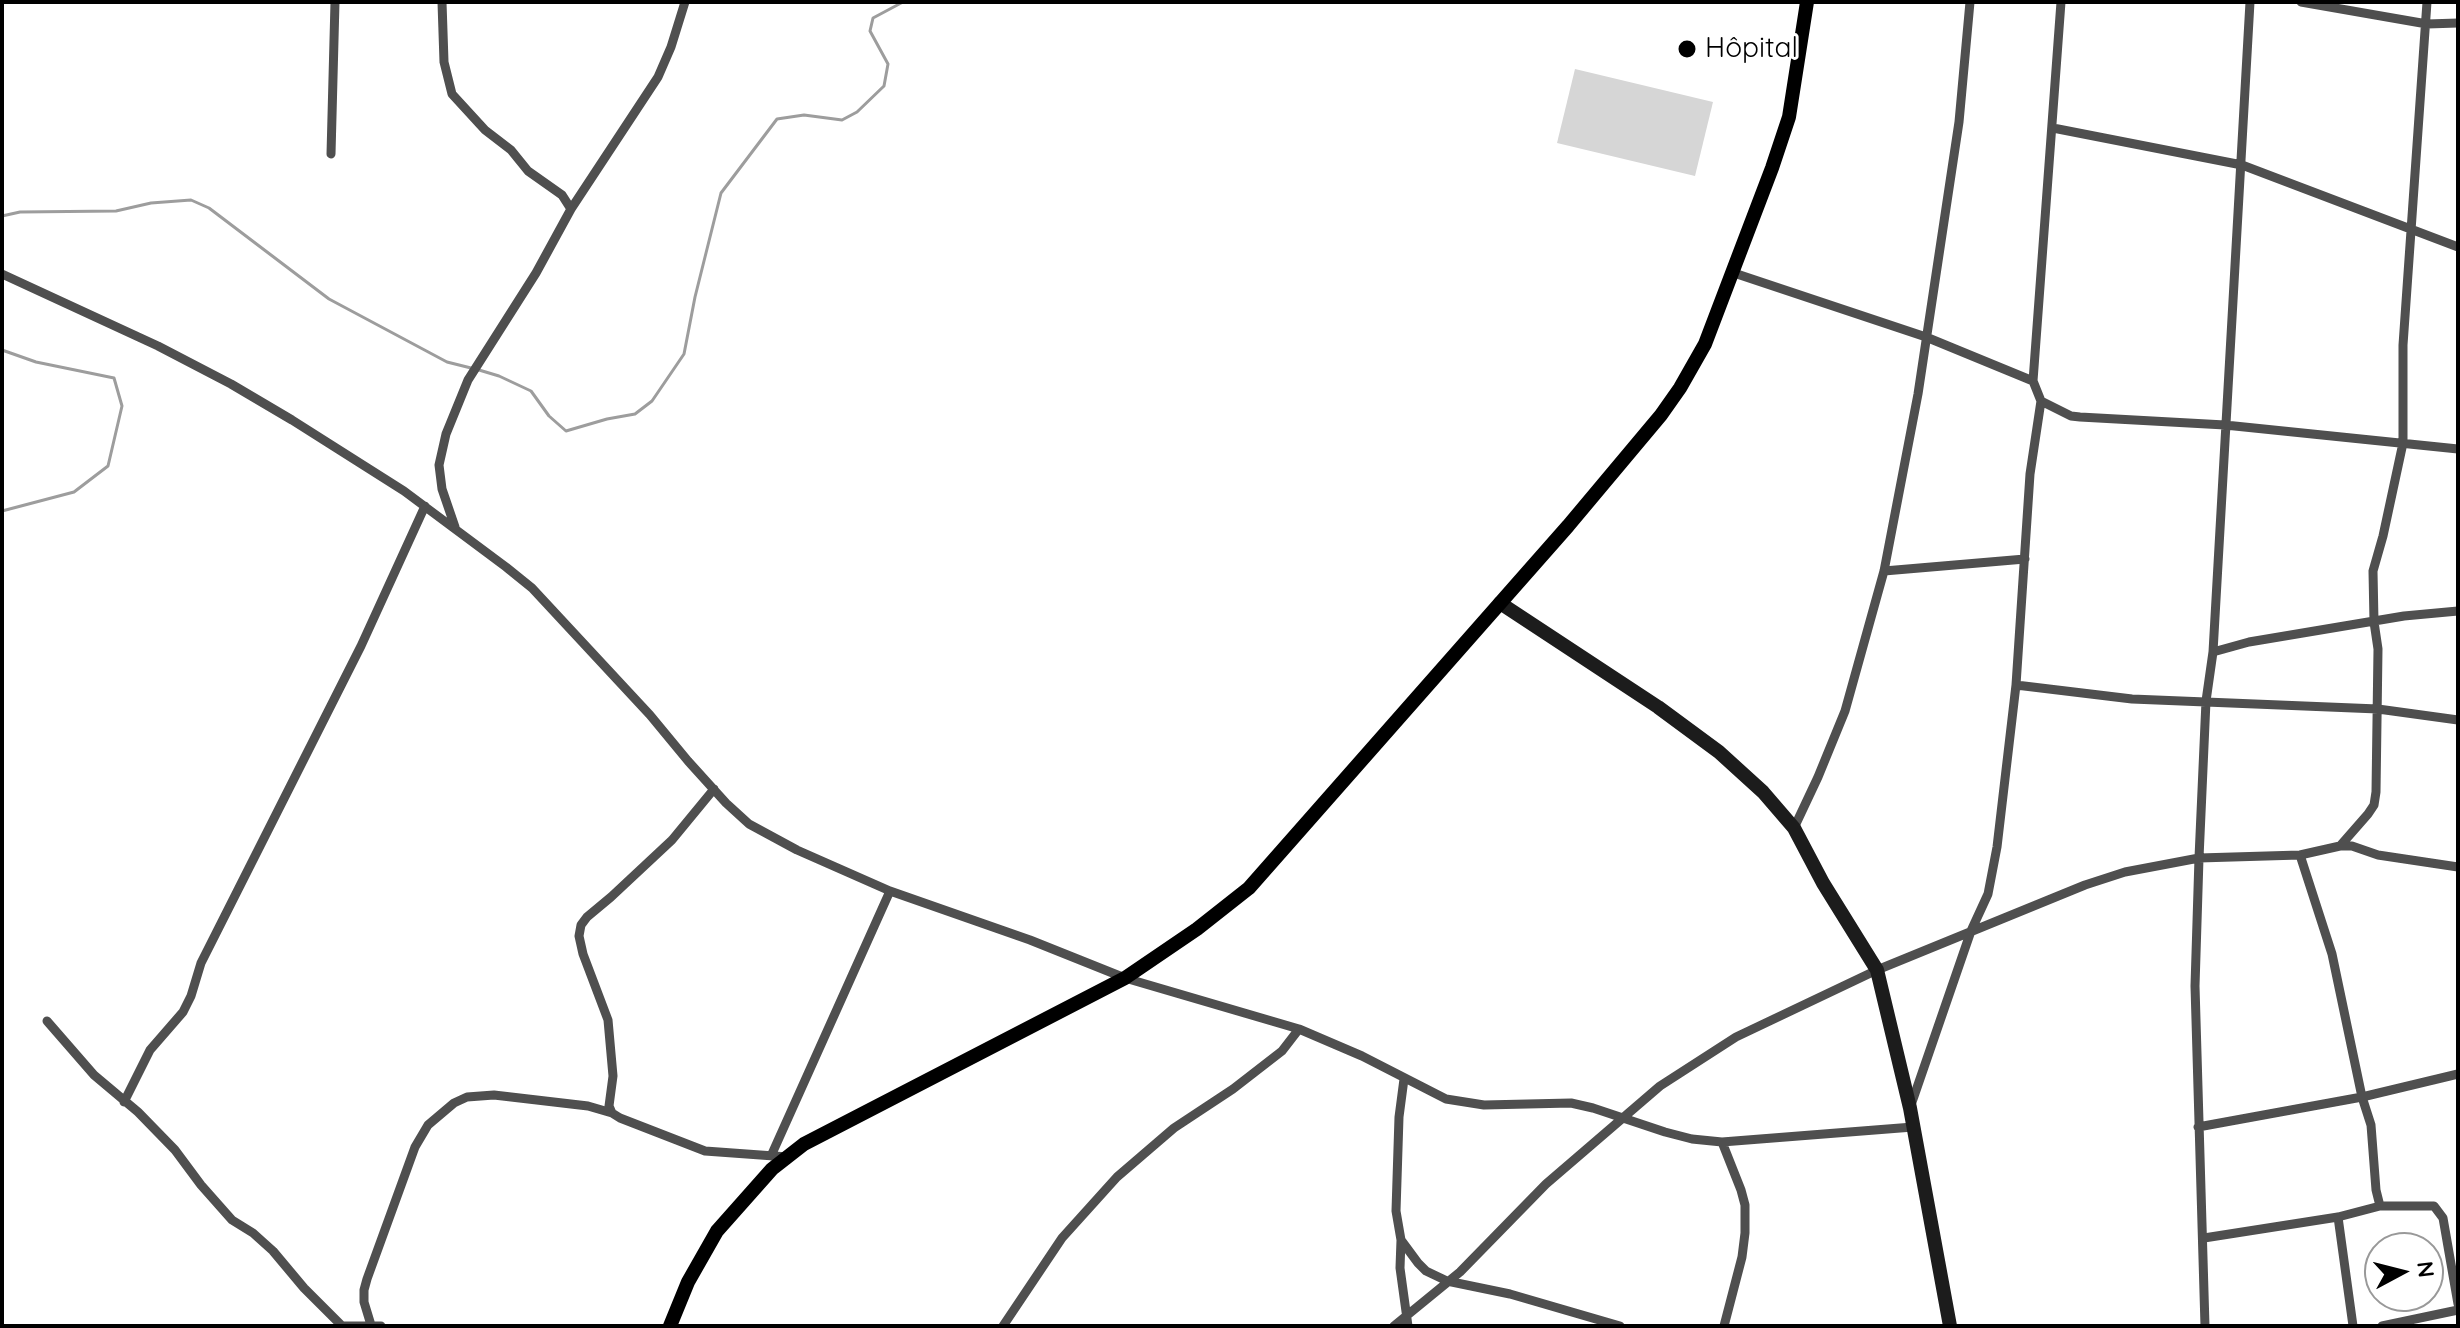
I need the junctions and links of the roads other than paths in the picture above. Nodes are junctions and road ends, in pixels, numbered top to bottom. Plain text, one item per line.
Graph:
1 (335, 2) edge
2 (442, 2) edge
3 (685, 2) edge
4 (1807, 2) edge
5 (1970, 2) edge
6 (2061, 2) edge
7 (2250, 2) edge
8 (2301, 2) edge
9 (2427, 2) edge
10 (2458, 23) edge
11 (2427, 24) junction
12 (2053, 128) junction
13 (331, 154) dead end
14 (2242, 165) junction
15 (571, 209) junction
16 (2413, 232) junction
17 (2458, 247) edge
18 (1731, 272) junction
19 (2, 274) edge
20 (1926, 337) junction
21 (2033, 381) junction
22 (2041, 401) junction
23 (2225, 425) junction
24 (2403, 443) junction
25 (2458, 449) edge
26 (425, 506) junction
27 (455, 529) junction
28 (2025, 559) junction
29 (1884, 571) junction
30 (1500, 603) junction
31 (2458, 611) edge
32 (2374, 622) junction
33 (2213, 652) junction
34 (2016, 685) junction
35 (2206, 701) junction
36 (2378, 709) junction
37 (2458, 720) edge
38 (714, 789) junction
39 (1794, 828) junction
40 (2340, 846) junction
41 (2300, 855) junction
42 (2199, 858) junction
43 (2458, 867) edge
44 (890, 891) junction
45 (1971, 931) junction
46 (1877, 970) junction
47 (1125, 978) junction
48 (47, 1021) dead end
49 (1299, 1029) junction
50 (2458, 1074) edge
51 (1404, 1079) junction
52 (2362, 1097) junction
53 (124, 1102) junction
54 (1910, 1108) junction
55 (612, 1113) junction
56 (1619, 1118) junction
57 (1913, 1127) junction
58 (2198, 1127) junction
59 (1722, 1142) junction
60 (771, 1156) junction
61 (788, 1157) junction
62 (2380, 1206) junction
63 (2338, 1217) junction
64 (2204, 1238) junction
65 (1401, 1240) junction
66 (1447, 1281) junction
67 (2458, 1307) edge
68 (1405, 1315) junction
69 (376, 1325) edge
70 (342, 1326) edge
71 (670, 1326) edge
72 (1003, 1326) edge
73 (1394, 1326) edge
74 (1408, 1326) edge
75 (1620, 1326) edge
76 (1724, 1326) edge
77 (1950, 1326) edge
78 (2205, 1326) edge
79 (2353, 1326) edge
80 (2382, 1326) edge

1 - 13 street
2 - 15 street
3 - 15 street
4 - 18 main road
5 - 20 street
6 - 12 street
7 - 14 street
8 - 11 street
9 - 11 street
10 - 11 street
11 - 16 street
12 - 14 street
12 - 21 street
14 - 16 street
14 - 23 street
15 - 27 street
16 - 17 street
16 - 24 street
18 - 20 street
18 - 30 main road
19 - 26 street
20 - 21 street
20 - 29 street
21 - 22 street
22 - 23 street
22 - 28 street
23 - 24 street
23 - 33 street
24 - 25 street
24 - 32 street
26 - 27 street
26 - 53 street
27 - 38 street
28 - 29 street
28 - 34 street
29 - 39 street
30 - 39 main road
30 - 47 main road
31 - 32 street
32 - 33 street
32 - 36 street
33 - 35 street
34 - 35 street
34 - 45 street
35 - 36 street
35 - 42 street
36 - 37 street
36 - 40 street
38 - 44 street
38 - 55 street
39 - 46 main road
40 - 41 street
40 - 43 street
41 - 42 street
41 - 52 street
42 - 45 street
42 - 58 street
44 - 47 street
44 - 60 street
45 - 46 street
45 - 54 street
46 - 54 main road
46 - 56 street
47 - 49 street
47 - 61 main road
48 - 53 street
49 - 51 street
49 - 72 street
50 - 52 street
51 - 56 street
51 - 65 street
52 - 58 street
52 - 62 street
53 - 70 street
54 - 57 main road
55 - 60 street
55 - 69 street
56 - 59 street
56 - 66 street
57 - 59 street
57 - 77 main road
58 - 64 street
59 - 76 street
60 - 61 street
61 - 71 main road
62 - 63 street
62 - 67 street
63 - 64 street
63 - 79 street
64 - 78 street
65 - 66 street
65 - 68 street
66 - 68 street
66 - 75 street
67 - 80 street
68 - 73 street
68 - 74 street
69 - 70 street

